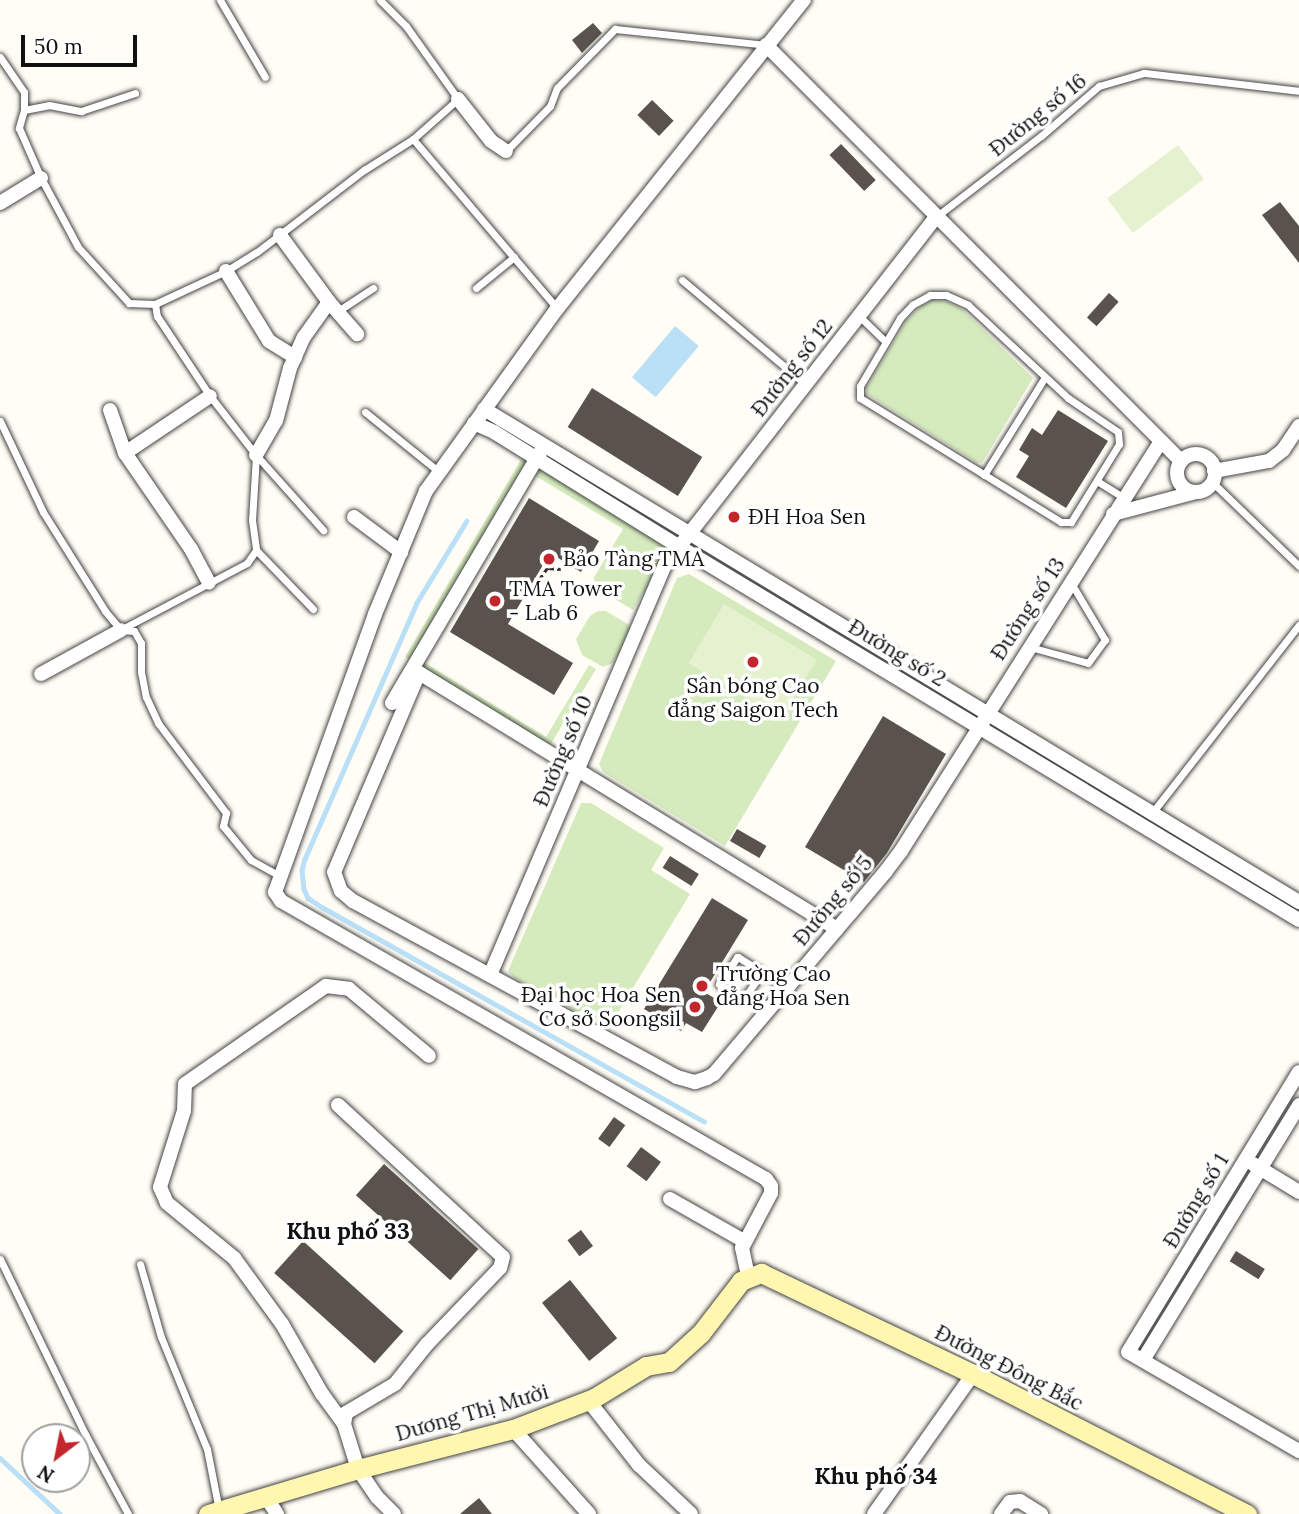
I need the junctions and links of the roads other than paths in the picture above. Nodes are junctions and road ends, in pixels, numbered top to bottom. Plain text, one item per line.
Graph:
1 (220, 0) edge
2 (380, 0) edge
3 (804, 0) edge
4 (766, 45) junction
5 (0, 57) edge
6 (265, 78) dead end
7 (1299, 91) edge
8 (135, 93) dead end
9 (458, 99) junction
10 (24, 110) junction
11 (413, 139) junction
12 (506, 151) joint
13 (41, 178) junction
14 (0, 203) edge
15 (937, 216) junction
16 (280, 235) junction
17 (514, 257) junction
18 (226, 271) junction
19 (682, 280) dead end
20 (373, 288) dead end
21 (475, 288) dead end
22 (155, 304) junction
23 (333, 307) junction
24 (557, 309) junction
25 (859, 316) junction
26 (357, 334) dead end
27 (886, 342) junction
28 (295, 357) junction
29 (1045, 377) junction
30 (806, 385) junction
31 (210, 396) junction
32 (484, 409) junction
33 (110, 410) dead end
34 (365, 412) dead end
35 (0, 421) edge
36 (474, 423) junction
37 (1299, 426) edge
38 (1161, 441) junction
39 (540, 452) junction
40 (125, 453) junction
41 (256, 455) junction
42 (1181, 461) junction
43 (439, 472) junction
44 (984, 475) junction
45 (1097, 481) junction
46 (1209, 481) junction
47 (1124, 498) junction
48 (1139, 507) junction
49 (1113, 514) junction
50 (354, 517) dead end
51 (323, 530) dead end
52 (687, 534) junction
53 (678, 546) junction
54 (256, 550) junction
55 (401, 552) junction
56 (1299, 566) edge
57 (1070, 582) junction
58 (209, 583) junction
59 (313, 610) dead end
60 (819, 622) junction
61 (1299, 625) edge
62 (121, 630) junction
63 (1029, 646) junction
64 (41, 674) dead end
65 (392, 703) dead end
66 (983, 719) junction
67 (577, 770) junction
68 (1152, 813) junction
69 (280, 876) junction
70 (1299, 902) edge
71 (1299, 920) edge
72 (837, 929) junction
73 (762, 972) junction
74 (490, 975) junction
75 (787, 988) junction
76 (429, 1056) dead end
77 (1299, 1072) edge
78 (338, 1105) dead end
79 (1299, 1105) edge
80 (1246, 1160) junction
81 (1260, 1168) junction
82 (1299, 1192) edge
83 (670, 1199) dead end
84 (744, 1241) junction
85 (0, 1259) edge
86 (1185, 1260) junction
87 (140, 1264) dead end
88 (1199, 1269) junction
89 (748, 1276) junction
90 (1143, 1360) junction
91 (973, 1374) junction
92 (588, 1400) junction
93 (344, 1424) junction
94 (513, 1429) junction
95 (1299, 1451) edge
96 (358, 1469) junction
97 (266, 1497) junction
98 (216, 1513) edge
99 (128, 1514) edge
100 (277, 1514) edge
101 (394, 1514) edge
102 (589, 1514) edge
103 (691, 1514) edge
104 (874, 1514) edge
105 (1001, 1514) edge
106 (1041, 1514) edge
107 (1247, 1514) edge

1 - 6 lane
2 - 9 lane
3 - 4 street
4 - 12 lane
4 - 15 street
4 - 24 street
5 - 10 lane
7 - 15 lane, Đường số 16
8 - 10 lane
9 - 11 lane
9 - 12 street
10 - 13 lane
11 - 16 lane
11 - 17 lane
13 - 14 street
13 - 22 lane
15 - 25 street, Đường số 12
15 - 38 street
16 - 18 lane
16 - 23 street
17 - 21 lane
17 - 24 lane
18 - 22 lane
18 - 28 street
19 - 30 lane
20 - 23 lane
22 - 31 lane
23 - 26 street
23 - 28 street
24 - 32 street
25 - 27 lane
25 - 30 street, Đường số 12
27 - 29 lane
27 - 44 lane
28 - 41 street
29 - 44 lane
29 - 45 lane
30 - 52 street, Đường số 12
31 - 40 street
31 - 41 lane
32 - 36 street
32 - 39 street, Đường số 2
33 - 40 street
34 - 43 lane
35 - 62 lane
36 - 39 street, Đường số 2
36 - 43 street
37 - 46 street
38 - 42 street
38 - 47 street, Đường số 13
39 - 52 street, Đường số 2
39 - 53 street, Đường số 2
39 - 65 street
40 - 58 street
41 - 51 lane
41 - 54 lane
42 - 46 street
42 - 46 street
43 - 55 street
44 - 45 lane
45 - 47 lane
46 - 48 street
46 - 56 lane
47 - 48 lane
47 - 49 street, Đường số 13
48 - 49 street
49 - 57 street, Đường số 13
50 - 55 street
52 - 53 street, Đường số 12
52 - 60 street, Đường số 2
53 - 60 street, Đường số 2
53 - 67 street, Đường số 10
54 - 58 lane
54 - 59 lane
55 - 69 street
57 - 63 street, Đường số 13
57 - 63 lane
58 - 62 lane
60 - 66 street, Đường số 2
61 - 68 lane
62 - 64 street
62 - 69 lane
63 - 66 street, Đường số 13
66 - 68 street, Đường số 2
66 - 71 street, Đường số 2
66 - 72 street, Đường số 5
67 - 72 street
67 - 74 street, Đường số 10
67 - 74 street
68 - 70 street, Đường số 2
69 - 84 street
72 - 75 street, Đường số 5
73 - 73 lane
73 - 75 lane
74 - 75 street, Đường số 5
76 - 93 street
77 - 80 street, Đường số 1
78 - 93 street
79 - 81 street, Đường số 1
80 - 81 street
80 - 86 street, Đường số 1
81 - 82 street
81 - 88 street, Đường số 1
83 - 84 street
84 - 89 street
85 - 99 lane
86 - 88 street
86 - 90 street, Đường số 1
87 - 98 lane
88 - 90 street, Đường số 1
89 - 91 street, Đường Đông Bắc
89 - 92 street, Dương Thị Mười
90 - 95 street
91 - 104 street
91 - 107 street, Đường Đông Bắc
92 - 94 street, Dương Thị Mười
92 - 103 street
93 - 96 street
94 - 96 street, Dương Thị Mười
94 - 102 street
96 - 97 street, Dương Thị Mười
96 - 101 street
97 - 98 street, Dương Thị Mười
97 - 100 street
105 - 106 street

